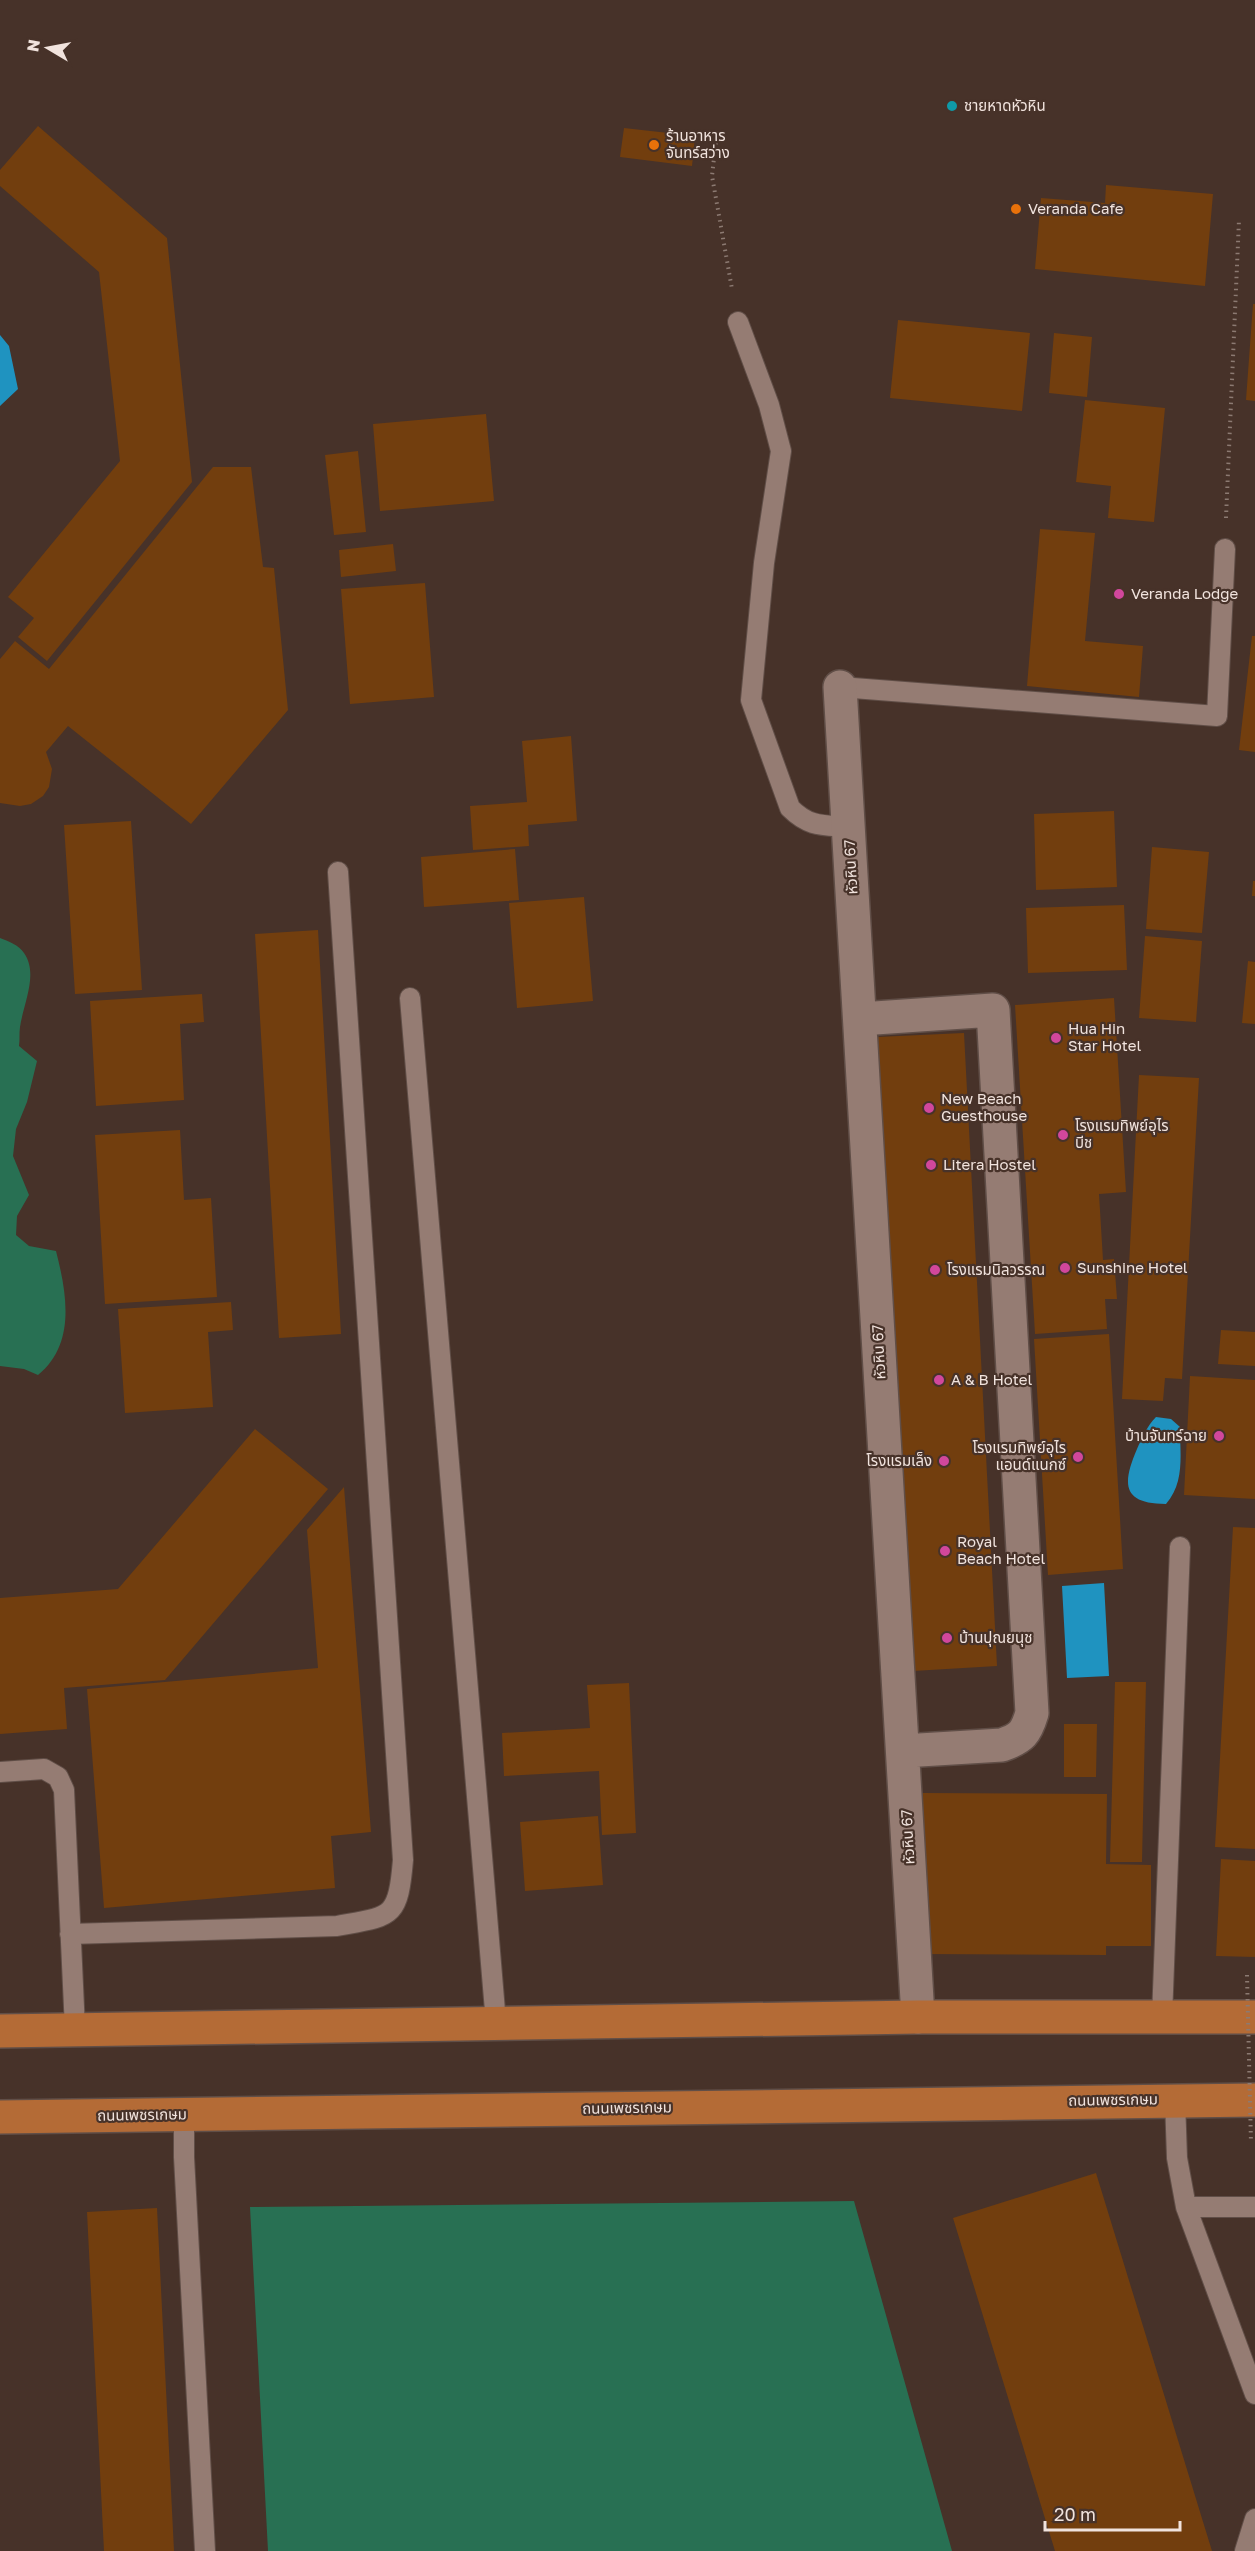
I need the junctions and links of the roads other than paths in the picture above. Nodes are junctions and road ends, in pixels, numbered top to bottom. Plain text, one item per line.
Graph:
1 (738, 322) road end
2 (1225, 549) road end
3 (840, 687) joint
4 (848, 827) junction
5 (338, 872) dead end
6 (410, 998) dead end
7 (860, 1019) junction
8 (1180, 1547) dead end
9 (903, 1751) junction
10 (0, 1772) edge
11 (70, 1934) junction
12 (918, 2017) junction
13 (1162, 2017) junction
14 (1255, 2017) edge
15 (496, 2023) junction
16 (75, 2029) junction
17 (0, 2031) edge
18 (1175, 2100) junction
19 (1255, 2100) edge
20 (184, 2115) junction
21 (0, 2117) edge
22 (1255, 2207) edge
23 (1186, 2208) junction
24 (1255, 2394) edge
25 (1255, 2519) edge
26 (206, 2551) edge
27 (1245, 2551) edge

1 - 4 lane
2 - 3 lane
3 - 4 street, หัวหิน 67
4 - 7 street, หัวหิน 67
5 - 11 lane
6 - 15 lane
7 - 9 street, หัวหิน 67
7 - 9 street
8 - 13 lane
9 - 12 street, หัวหิน 67
10 - 11 lane
11 - 16 lane
12 - 13 main road
12 - 15 main road
13 - 14 main road
15 - 16 main road
16 - 17 main road
18 - 19 main road, ถนนเพชรเกษม
18 - 20 main road, ถนนเพชรเกษม
18 - 23 lane
20 - 21 main road, ถนนเพชรเกษม
20 - 26 lane
22 - 23 lane
23 - 24 lane
25 - 27 lane

